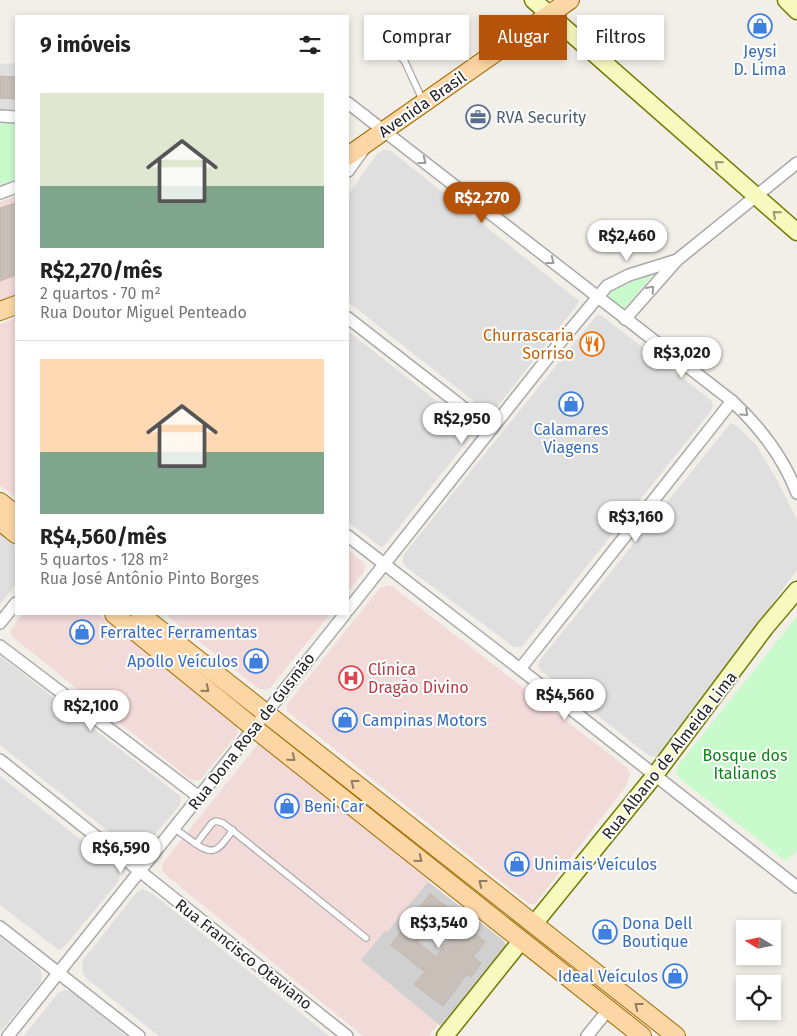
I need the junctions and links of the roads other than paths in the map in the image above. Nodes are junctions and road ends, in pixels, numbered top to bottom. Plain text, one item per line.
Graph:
1 (533, 0) edge
2 (570, 0) edge
3 (786, 0) edge
4 (797, 11) edge
5 (548, 15) edge
6 (550, 15) edge
7 (567, 32) edge
8 (403, 60) edge
9 (486, 60) edge
10 (424, 103) junction
11 (349, 104) edge
12 (0, 116) edge
13 (15, 117) edge
14 (377, 136) junction
15 (349, 155) edge
16 (797, 163) edge
17 (349, 170) edge
18 (15, 187) edge
19 (0, 193) edge
20 (755, 196) junction
21 (797, 232) edge
22 (677, 260) junction
23 (597, 297) junction
24 (15, 305) edge
25 (0, 311) edge
26 (349, 319) edge
27 (625, 319) junction
28 (732, 401) junction
29 (491, 429) junction
30 (797, 493) edge
31 (0, 502) edge
32 (15, 515) edge
33 (0, 521) edge
34 (15, 533) edge
35 (349, 537) edge
36 (384, 565) junction
37 (797, 590) edge
38 (15, 604) edge
39 (349, 609) edge
40 (115, 615) edge
41 (141, 615) edge
42 (343, 615) edge
43 (0, 623) edge
44 (0, 646) edge
45 (520, 669) junction
46 (266, 713) junction
47 (254, 728) junction
48 (0, 760) edge
49 (655, 775) junction
50 (199, 797) junction
51 (174, 828) junction
52 (233, 830) junction
53 (196, 844) junction
54 (139, 871) junction
55 (795, 880) edge
56 (534, 924) junction
57 (0, 927) edge
58 (366, 938) dead end
59 (522, 941) junction
60 (59, 973) junction
61 (608, 1010) junction
62 (8, 1036) edge
63 (139, 1036) edge
64 (347, 1036) edge
65 (445, 1036) edge
66 (588, 1036) edge
67 (642, 1036) edge
68 (676, 1036) edge

1 - 5 street
2 - 6 main road, Avenida Brasil
3 - 4 street
20 -> 7 street
8 - 10 lane
9 - 10 main road, Avenida Brasil
10 - 14 main road, Avenida Brasil
11 - 14 street
12 - 13 street
14 - 15 main road, Avenida Brasil
14 - 17 street
14 -> 23 street
16 - 20 street
18 - 19 street
21 -> 20 street
20 - 22 street
22 - 23 street
27 -> 22 street
23 - 27 street
23 - 29 street
24 - 25 main road
26 - 29 street
27 - 28 street
28 -> 30 street
28 - 45 street
29 - 36 street
31 - 32 main road
33 - 34 main road
35 - 36 street
36 - 39 street
36 - 45 street
37 - 49 street, Rua Albano de Almeida Lima
38 - 43 street
40 -> 47 main road
41 - 46 main road
42 - 46 street, Rua Dona Rosa de Gusmão
44 - 50 street
45 - 49 street
46 - 47 street, Rua Dona Rosa de Gusmão
56 -> 46 main road
47 - 50 street, Rua Dona Rosa de Gusmão
47 -> 59 main road
48 - 54 street, Rua Francisco Otaviano
49 - 55 street
49 - 56 street, Rua Albano de Almeida Lima
50 - 51 street, Rua Dona Rosa de Gusmão
51 - 53 lane
51 - 54 street, Rua Dona Rosa de Gusmão
52 - 53 lane
52 - 53 lane
52 - 58 lane
54 - 60 street, Rua Dona Rosa de Gusmão
54 - 64 street, Rua Francisco Otaviano
56 - 59 street, Rua Albano de Almeida Lima
68 -> 56 main road
57 - 60 street
59 - 61 main road
59 - 65 street, Rua Albano de Almeida Lima
60 - 62 street, Rua Dona Rosa de Gusmão
60 - 63 street
61 - 66 street
61 - 67 main road

